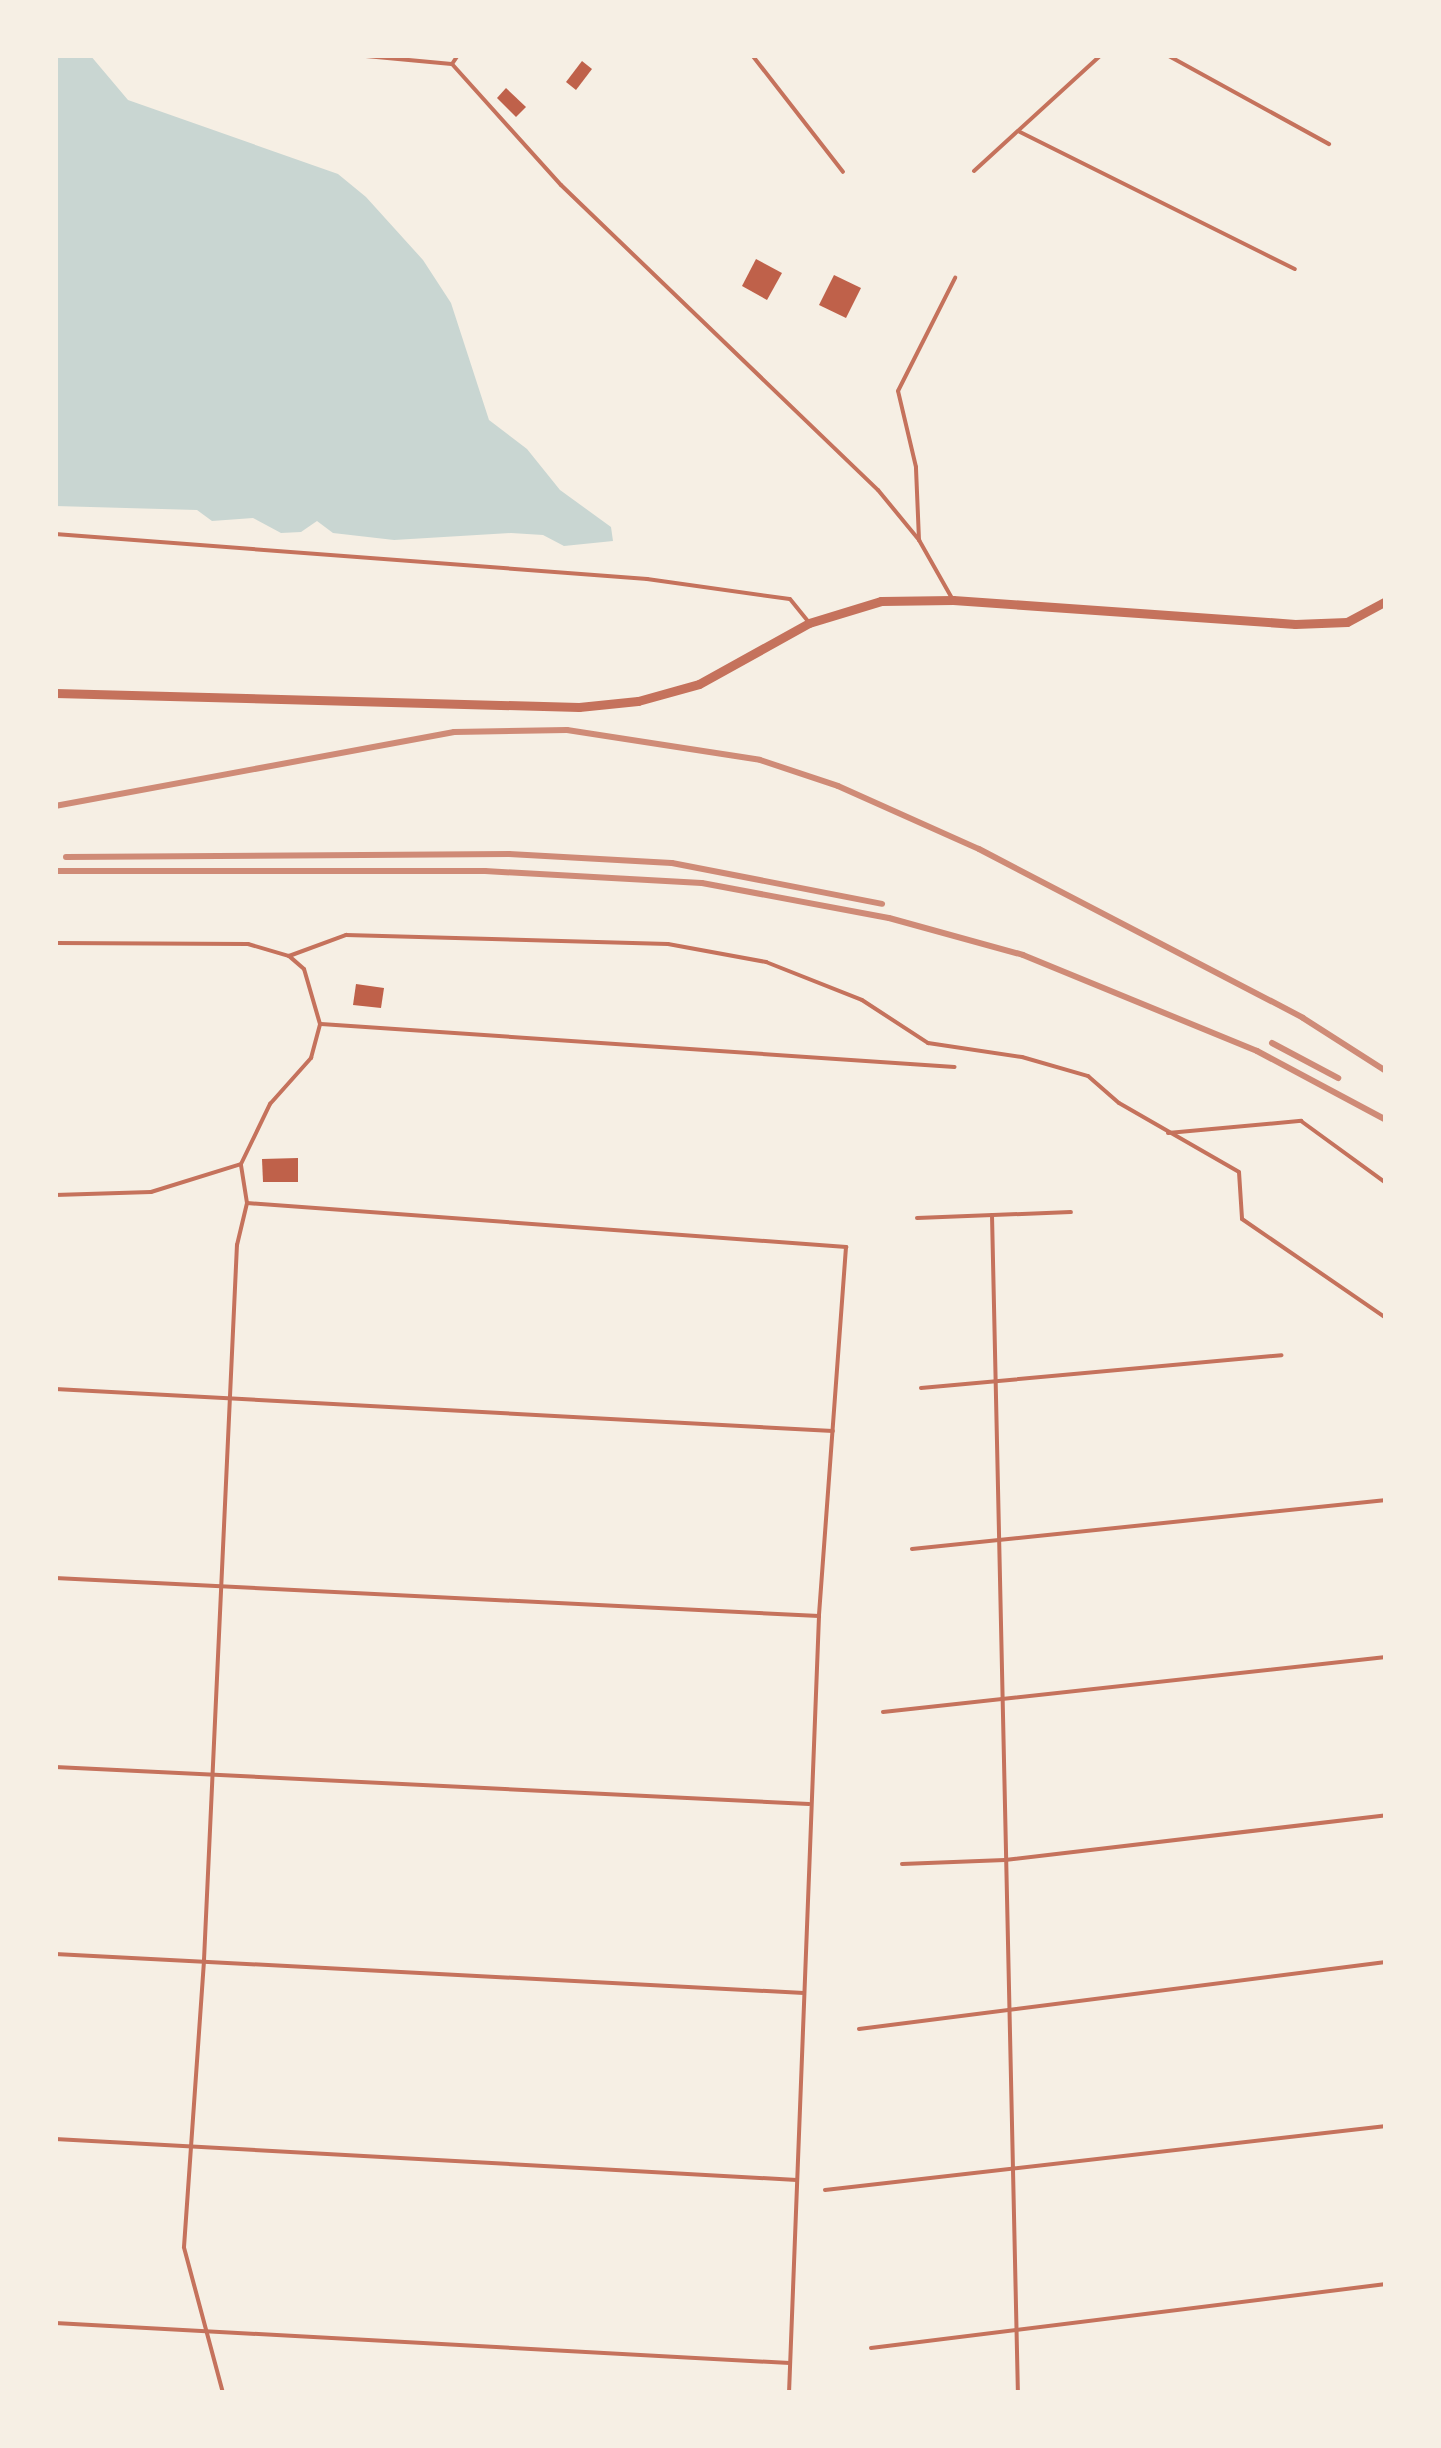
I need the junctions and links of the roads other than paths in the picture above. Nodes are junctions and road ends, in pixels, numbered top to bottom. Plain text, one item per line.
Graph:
1 (355, 55) edge
2 (458, 55) edge
3 (752, 55) edge
4 (1101, 55) edge
5 (1167, 55) edge
6 (452, 64) junction
7 (1020, 132) junction
8 (1329, 144) dead end
9 (974, 171) dead end
10 (844, 172) dead end
11 (1295, 268) dead end
12 (955, 278) dead end
13 (55, 534) edge
14 (919, 540) junction
15 (952, 600) junction
16 (1386, 601) edge
17 (809, 623) junction
18 (55, 693) edge
19 (55, 943) edge
20 (288, 956) junction
21 (320, 1024) junction
22 (955, 1067) dead end
23 (1168, 1133) junction
24 (241, 1164) junction
25 (1386, 1183) edge
26 (55, 1195) edge
27 (247, 1204) junction
28 (1071, 1212) dead end
29 (992, 1215) junction
30 (917, 1218) dead end
31 (1386, 1318) edge
32 (1280, 1355) dead end
33 (996, 1380) junction
34 (922, 1388) dead end
35 (55, 1389) edge
36 (230, 1396) junction
37 (833, 1430) junction
38 (1386, 1500) edge
39 (999, 1543) junction
40 (912, 1549) dead end
41 (55, 1578) edge
42 (222, 1585) junction
43 (818, 1616) junction
44 (1386, 1657) edge
45 (1002, 1700) junction
46 (882, 1712) dead end
47 (55, 1766) edge
48 (212, 1778) junction
49 (812, 1804) junction
50 (1386, 1815) edge
51 (1005, 1860) junction
52 (902, 1864) dead end
53 (55, 1954) edge
54 (204, 1960) junction
55 (1386, 1962) edge
56 (804, 1993) junction
57 (1008, 2015) junction
58 (858, 2029) dead end
59 (1386, 2126) edge
60 (55, 2139) edge
61 (191, 2148) junction
62 (1016, 2171) junction
63 (797, 2180) junction
64 (825, 2190) dead end
65 (1386, 2284) edge
66 (55, 2323) edge
67 (1017, 2332) junction
68 (207, 2333) junction
69 (870, 2348) dead end
70 (790, 2362) junction
71 (222, 2393) edge
72 (789, 2393) edge
73 (1018, 2393) edge

1 - 6 lane
2 - 6 lane
3 - 10 lane
4 - 7 lane
5 - 8 lane
6 - 14 lane
7 - 9 lane
7 - 11 lane
12 - 14 lane
13 - 17 lane
14 - 15 lane
15 - 16 street
15 - 17 street
17 - 18 street
19 - 20 lane
20 - 21 lane
20 - 23 lane
21 - 22 lane
21 - 24 lane
23 - 25 lane
23 - 31 lane
24 - 26 lane
24 - 27 lane
27 - 36 lane
27 - 37 lane
28 - 29 lane
29 - 30 lane
29 - 33 lane
32 - 33 lane
33 - 34 lane
33 - 39 lane
35 - 36 lane
36 - 37 lane
36 - 42 lane
37 - 43 lane
38 - 39 lane
39 - 40 lane
39 - 45 lane
41 - 42 lane
42 - 43 lane
42 - 48 lane
43 - 49 lane
44 - 45 lane
45 - 46 lane
45 - 51 lane
47 - 48 lane
48 - 49 lane
48 - 54 lane
49 - 56 lane
50 - 51 lane
51 - 52 lane
51 - 57 lane
53 - 54 lane
54 - 56 lane
54 - 61 lane
55 - 57 lane
56 - 63 lane
57 - 58 lane
57 - 62 lane
59 - 62 lane
60 - 61 lane
61 - 63 lane
61 - 68 lane
62 - 64 lane
62 - 67 lane
63 - 70 lane
65 - 67 lane
66 - 68 lane
67 - 69 lane
67 - 73 lane
68 - 70 lane
68 - 71 lane
70 - 72 lane

